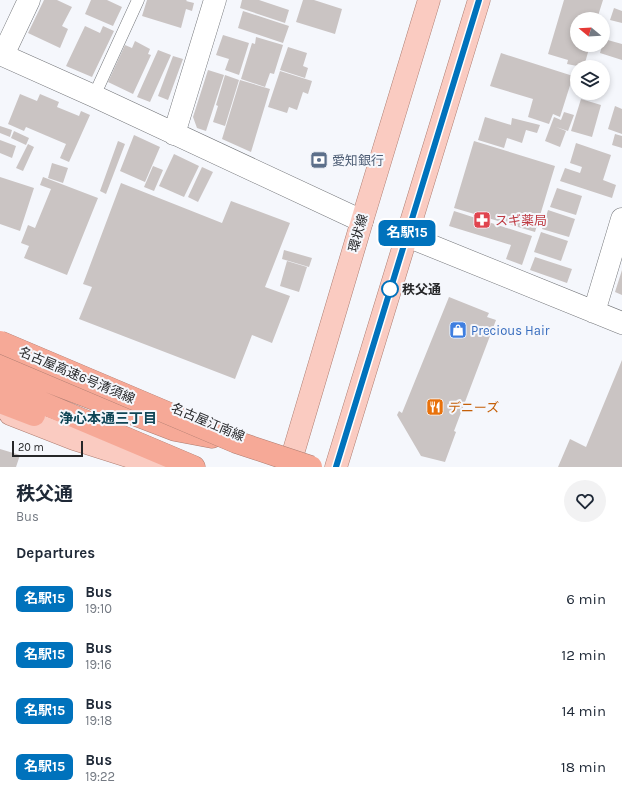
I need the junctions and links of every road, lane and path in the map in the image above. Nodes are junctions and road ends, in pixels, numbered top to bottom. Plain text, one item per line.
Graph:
1 (29, 0) edge
2 (138, 0) edge
3 (215, 0) edge
4 (429, 0) edge
5 (479, 0) edge
6 (2, 54) edge
7 (94, 96) junction
8 (174, 134) junction
9 (622, 219) edge
10 (362, 221) junction
11 (407, 236) junction
12 (594, 312) junction
13 (622, 323) edge
14 (0, 335) edge
15 (0, 342) edge
16 (0, 363) edge
17 (0, 385) edge
18 (0, 402) edge
19 (0, 411) edge
20 (236, 442) junction
21 (291, 462) edge
22 (162, 467) edge
23 (186, 467) edge
24 (194, 467) edge
25 (311, 467) edge
26 (330, 467) edge
27 (336, 467) edge

1 - 6 street
2 - 7 lane
3 - 8 street
4 - 10 main road, 環状線
5 - 11 main road
6 - 7 street
7 - 8 street
8 - 10 street
9 - 12 street
10 - 21 main road, 環状線
11 - 12 street
11 - 27 main road
12 - 13 street
14 - 21 main road, 名古屋江南線
15 - 20 highway, 名古屋高速6号清須線, bridge
16 - 20 highway, bridge
17 - 24 highway
18 - 23 highway
19 - 22 main road
20 - 25 highway, 名古屋高速6号清須線, bridge
21 - 26 main road, 名古屋江南線

